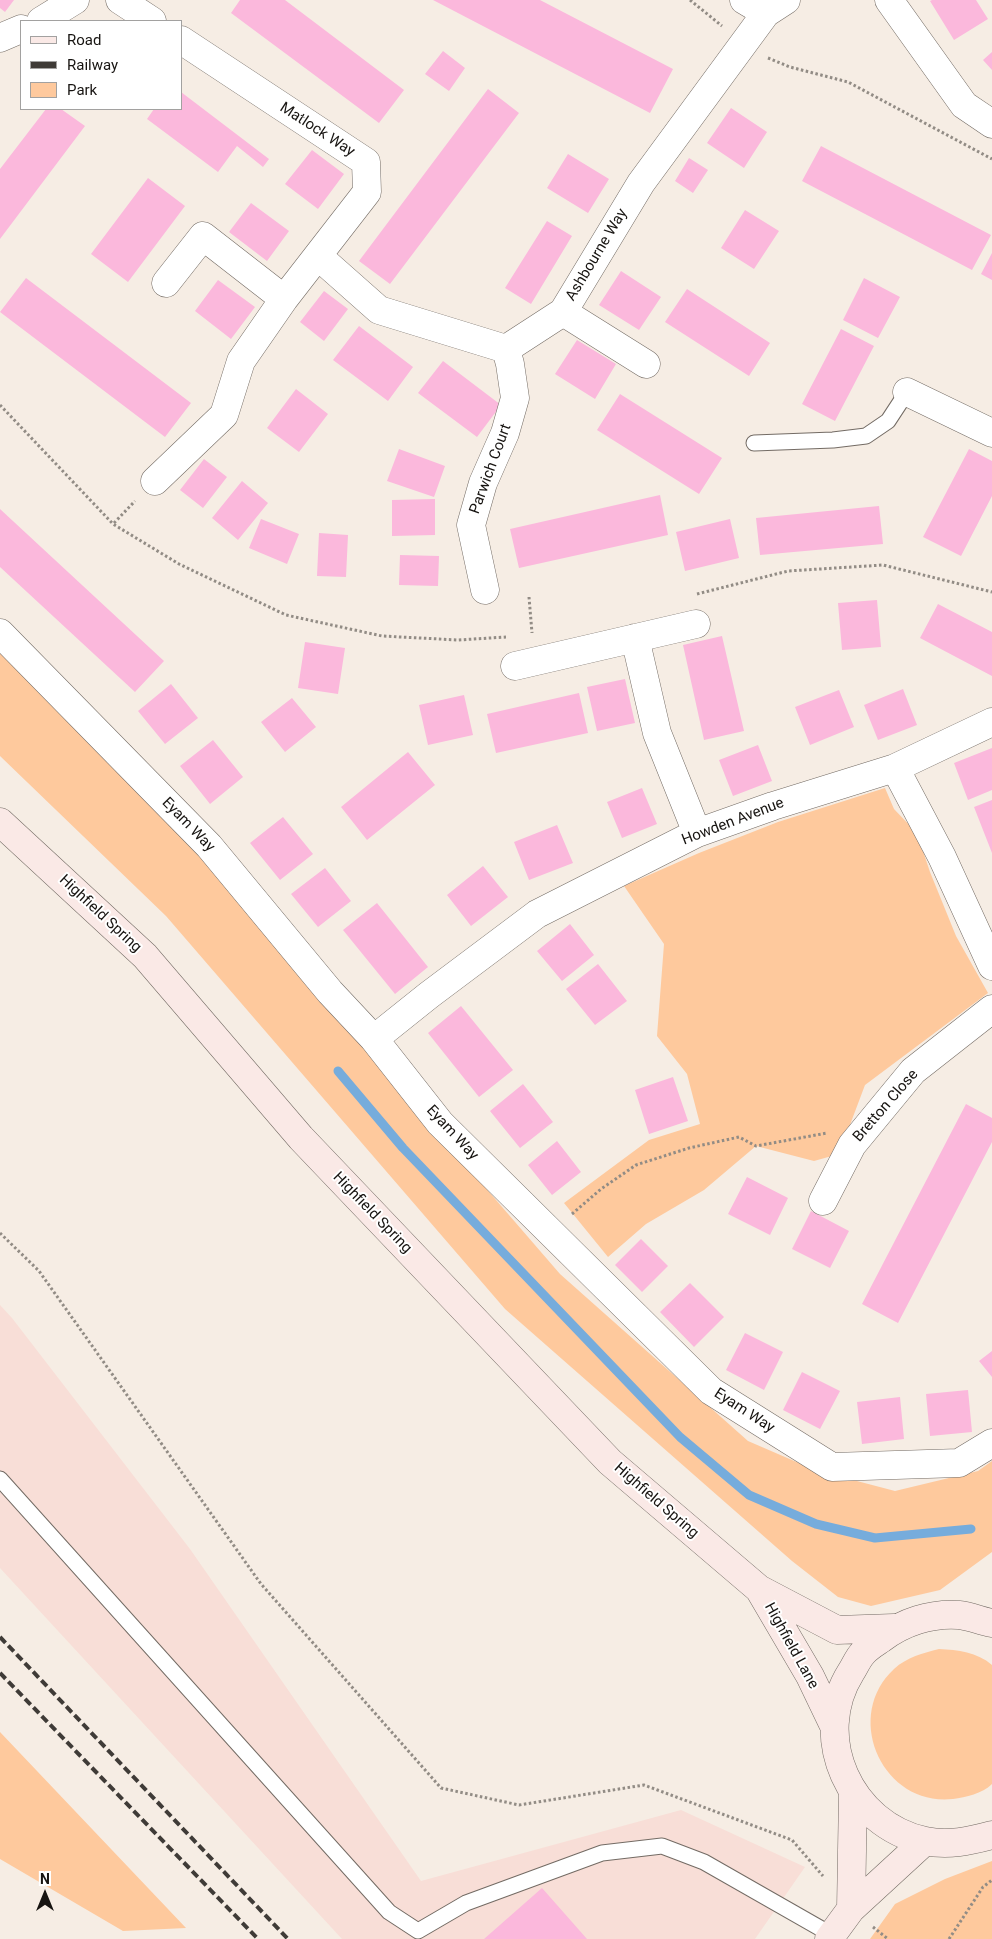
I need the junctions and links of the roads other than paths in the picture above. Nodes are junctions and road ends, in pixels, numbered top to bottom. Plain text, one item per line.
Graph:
1 (75, 0) edge
2 (120, 0) edge
3 (889, 0) edge
4 (765, 4) edge
5 (43, 20) edge
6 (150, 20) edge
7 (20, 29) edge
8 (0, 38) edge
9 (182, 41) edge
10 (992, 124) edge
11 (318, 256) junction
12 (166, 283) dead end
13 (284, 299) junction
14 (563, 312) junction
15 (506, 349) junction
16 (646, 364) dead end
17 (907, 392) joint
18 (992, 433) edge
19 (754, 443) dead end
20 (155, 481) dead end
21 (485, 590) dead end
22 (696, 624) dead end
23 (0, 633) edge
24 (635, 638) junction
25 (515, 666) dead end
26 (992, 722) edge
27 (895, 768) junction
28 (0, 822) edge
29 (697, 833) junction
30 (992, 966) edge
31 (992, 1009) edge
32 (374, 1039) junction
33 (823, 1201) dead end
34 (992, 1443) edge
35 (0, 1479) edge
36 (759, 1589) junction
37 (992, 1623) edge
38 (894, 1628) junction
39 (834, 1726) junction
40 (853, 1793) junction
41 (992, 1835) edge
42 (925, 1841) junction
43 (851, 1909) junction
44 (830, 1937) edge

1 - 5 street
2 - 6 street
3 - 10 street
4 - 14 street, Ashbourne Way
7 - 8 street
9 - 11 street, Matlock Way
11 - 13 street, Matlock Way
11 - 15 street
12 - 13 street
13 - 20 street, Matlock Way
14 - 15 street, Ashbourne Way
14 - 16 street
15 - 21 street, Parwich Court
17 - 18 street
17 - 19 lane
22 - 24 street
23 - 32 street, Eyam Way
24 - 25 street
24 - 29 street
26 - 27 street, Howden Avenue
27 - 29 street, Howden Avenue
27 - 30 street
28 - 36 main road, Highfield Spring
29 - 32 street, Howden Avenue
31 - 33 street, Bretton Close
32 - 34 street, Eyam Way
35 - 44 lane
36 - 38 main road, Highfield Lane
36 - 39 main road, Highfield Lane
37 - 38 main road
38 - 39 main road
39 - 40 main road
40 - 42 main road
40 - 43 main road
41 - 42 main road
42 - 43 main road
43 - 44 main road

